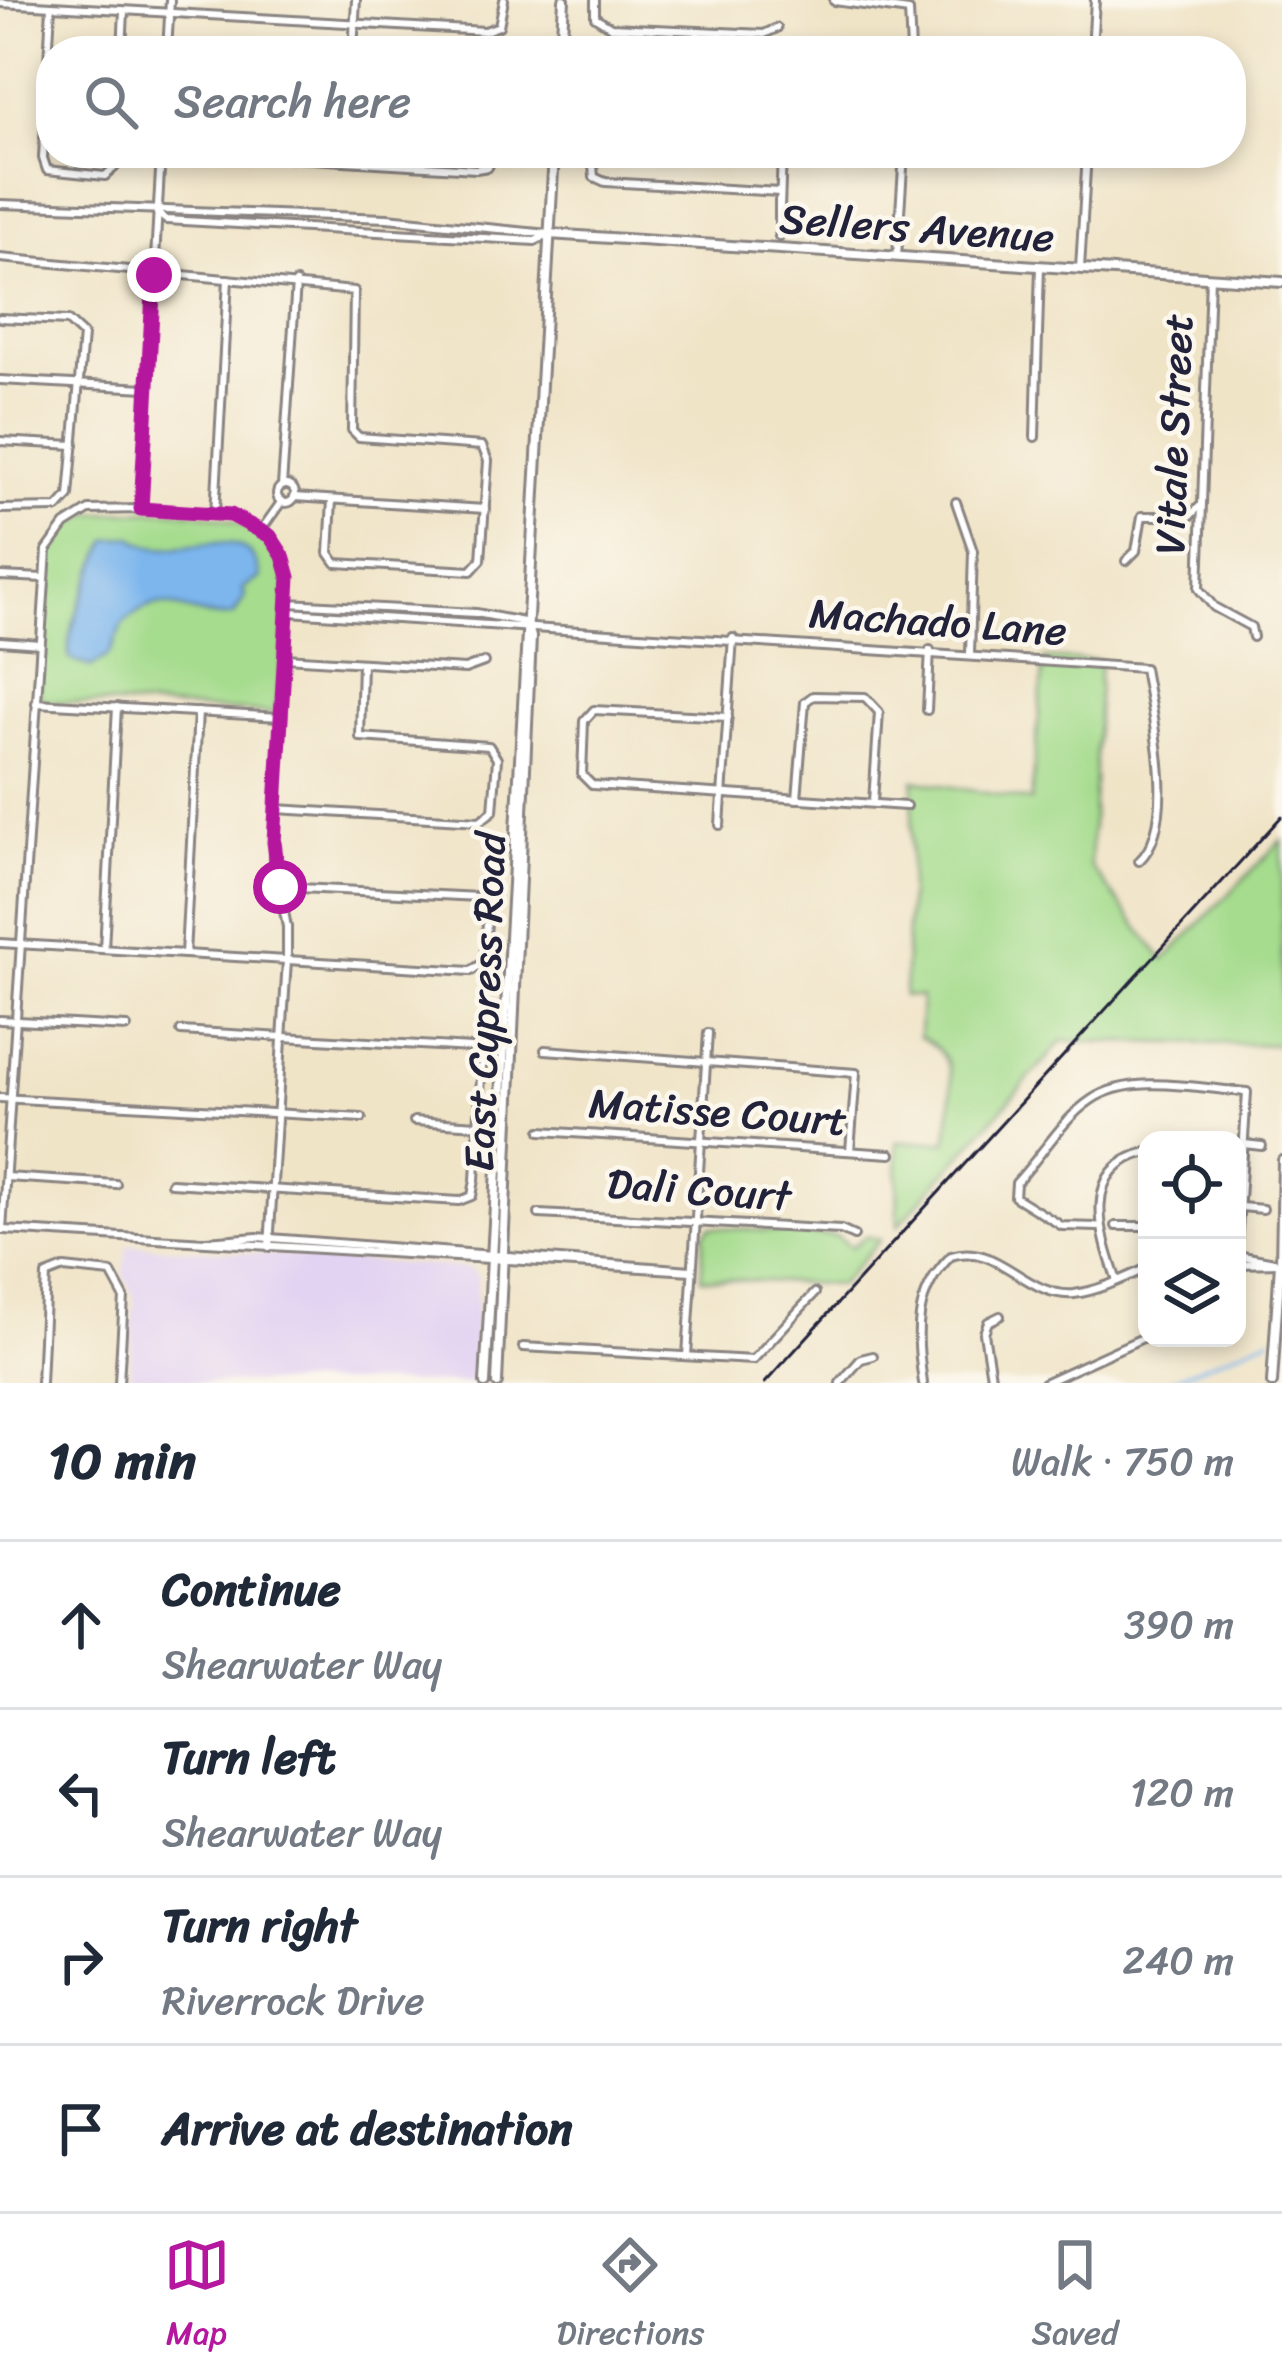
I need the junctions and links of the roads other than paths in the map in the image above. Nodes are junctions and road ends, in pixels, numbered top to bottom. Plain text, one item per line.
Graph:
1 (170, 0) edge
2 (356, 0) edge
3 (504, 0) edge
4 (564, 0) edge
5 (595, 0) edge
6 (913, 0) edge
7 (1095, 0) edge
8 (834, 1) edge
9 (0, 3) edge
10 (51, 6) junction
11 (124, 10) junction
12 (169, 15) junction
13 (912, 16) junction
14 (355, 26) junction
15 (776, 28) dead end
16 (698, 31) junction
17 (49, 36) edge
18 (123, 36) edge
19 (168, 36) edge
20 (354, 36) edge
21 (562, 36) edge
22 (698, 36) edge
23 (911, 36) edge
24 (1093, 36) edge
25 (46, 168) edge
26 (114, 168) edge
27 (160, 168) edge
28 (553, 168) edge
29 (593, 168) edge
30 (781, 168) edge
31 (903, 168) edge
32 (1086, 168) edge
33 (780, 196) junction
34 (0, 204) edge
35 (157, 213) junction
36 (549, 234) junction
37 (778, 249) junction
38 (897, 257) junction
39 (0, 258) edge
40 (1040, 267) junction
41 (1080, 268) junction
42 (154, 275) junction
43 (1210, 277) junction
44 (228, 279) junction
45 (1282, 282) edge
46 (296, 284) junction
47 (0, 319) edge
48 (0, 380) edge
49 (79, 385) junction
50 (146, 388) junction
51 (1035, 437) dead end
52 (0, 441) edge
53 (74, 445) junction
54 (282, 486) junction
55 (294, 497) junction
56 (332, 500) junction
57 (282, 501) junction
58 (956, 502) dead end
59 (1201, 503) junction
60 (0, 509) edge
61 (141, 509) junction
62 (485, 509) junction
63 (215, 513) junction
64 (262, 529) junction
65 (1126, 561) dead end
66 (0, 576) edge
67 (44, 578) junction
68 (288, 607) junction
69 (527, 624) junction
70 (1253, 637) dead end
71 (733, 638) junction
72 (0, 641) edge
73 (40, 644) junction
74 (930, 650) junction
75 (970, 654) junction
76 (285, 658) junction
77 (484, 662) dead end
78 (362, 663) junction
79 (36, 703) junction
80 (118, 707) junction
81 (927, 710) dead end
82 (198, 712) junction
83 (281, 717) junction
84 (728, 717) junction
85 (722, 794) junction
86 (797, 799) junction
87 (873, 804) junction
88 (906, 806) dead end
89 (276, 809) junction
90 (721, 825) dead end
91 (1138, 861) dead end
92 (280, 887) junction
93 (0, 943) edge
94 (22, 944) junction
95 (104, 949) junction
96 (185, 954) junction
97 (287, 960) junction
98 (0, 1020) edge
99 (17, 1022) junction
100 (127, 1028) dead end
101 (182, 1031) dead end
102 (708, 1033) dead end
103 (282, 1037) junction
104 (545, 1051) dead end
105 (706, 1063) junction
106 (0, 1099) edge
107 (13, 1100) junction
108 (278, 1113) junction
109 (362, 1118) dead end
110 (415, 1121) dead end
111 (478, 1125) junction
112 (541, 1131) dead end
113 (1245, 1131) edge
114 (700, 1142) junction
115 (1246, 1144) edge
116 (1262, 1146) dead end
117 (850, 1151) junction
118 (891, 1154) dead end
119 (1138, 1156) edge
120 (1282, 1160) edge
121 (6, 1178) junction
122 (171, 1183) dead end
123 (116, 1184) dead end
124 (274, 1190) junction
125 (1246, 1208) edge
126 (1263, 1208) dead end
127 (539, 1214) dead end
128 (695, 1219) junction
129 (1116, 1226) dead end
130 (1138, 1226) edge
131 (1098, 1227) junction
132 (1, 1230) edge
133 (854, 1236) dead end
134 (270, 1243) junction
135 (492, 1257) junction
136 (504, 1258) junction
137 (1246, 1260) edge
138 (1281, 1262) edge
139 (692, 1270) junction
140 (1138, 1272) edge
141 (1117, 1281) junction
142 (815, 1293) dead end
143 (1000, 1316) dead end
144 (1138, 1340) edge
145 (523, 1346) dead end
146 (688, 1356) junction
147 (873, 1356) dead end
148 (40, 1383) edge
149 (119, 1383) edge
150 (485, 1383) edge
151 (497, 1383) edge
152 (840, 1383) edge
153 (923, 1383) edge
154 (992, 1383) edge
155 (1044, 1383) edge
156 (1273, 1383) edge

1 - 12 street
2 - 14 street
3 - 14 street
4 - 21 street
5 - 16 street
6 - 13 street
7 - 24 street
8 - 13 street
9 - 10 street
10 - 11 street
10 - 17 street
11 - 12 street
11 - 18 street
12 - 14 street
12 - 19 street
13 - 23 street
14 - 20 street
15 - 16 street
16 - 22 street
25 - 26 street
27 - 35 street
28 - 36 street, East Cypress Road
29 - 33 street
30 - 33 street
31 - 38 street
32 - 41 street
33 - 37 street
34 - 35 street, Sellers Avenue
35 - 36 street, Sellers Avenue
35 - 42 street
36 - 37 street, Sellers Avenue
36 - 69 street, East Cypress Road
37 - 38 street, Sellers Avenue
38 - 40 street, Sellers Avenue
39 - 42 street
40 - 41 street, Sellers Avenue
40 - 51 street
41 - 43 street, Sellers Avenue
42 - 44 street
42 - 50 street
43 - 45 street, Sellers Avenue
43 - 59 street, Vitale Street
44 - 46 street
44 - 63 street
46 - 54 street
46 - 62 street
47 - 49 street
48 - 49 street
49 - 50 street
49 - 53 street
50 - 61 street
52 - 53 street
53 - 60 street
54 - 55 street
54 - 57 street
55 - 56 street
55 - 57 street
56 - 62 street
56 - 62 street
57 - 64 street
58 - 75 street
59 - 65 street
59 - 70 street, Vitale Street
61 - 63 street
61 - 67 street
63 - 64 street
64 - 68 street
66 - 67 street
67 - 73 street
68 - 69 street, Machado Lane
68 - 76 street
69 - 71 street, Machado Lane
69 - 135 street, East Cypress Road
69 - 136 street, East Cypress Road
71 - 74 street, Machado Lane
71 - 84 street
72 - 73 street
73 - 79 street
74 - 75 street, Machado Lane
74 - 81 street
75 - 91 street, Machado Lane
76 - 78 street
76 - 83 street
77 - 78 street
78 - 89 street
79 - 80 street
79 - 94 street
80 - 82 street
80 - 95 street
82 - 83 street
82 - 96 street
83 - 89 street
84 - 85 street
84 - 85 street
85 - 86 street
85 - 90 street
86 - 87 street
86 - 87 street
87 - 88 street
89 - 92 street
92 - 97 street
92 - 97 street
93 - 94 street
94 - 95 street
94 - 99 street
95 - 96 street
96 - 97 street
97 - 103 street
98 - 99 street
99 - 100 street
99 - 107 street
101 - 103 street
102 - 105 street
103 - 108 street
103 - 111 street
104 - 105 street
105 - 114 street
105 - 117 street
106 - 107 street
107 - 108 street
107 - 121 street
108 - 109 street
108 - 124 street
110 - 111 street
111 - 124 street
112 - 114 street, Matisse Court
113 - 131 street
114 - 117 street, Matisse Court
114 - 128 street
115 - 116 street
117 - 118 street, Matisse Court
119 - 131 street
120 - 138 street
121 - 123 street
121 - 132 street
122 - 124 street
124 - 134 street
125 - 126 street
127 - 128 street, Dali Court
128 - 133 street, Dali Court
128 - 139 street
129 - 130 street
131 - 141 street
132 - 134 street
134 - 135 street
135 - 136 street
135 - 150 street, East Cypress Road
136 - 139 street
136 - 151 street, East Cypress Road
137 - 138 street
138 - 156 street
139 - 146 street
140 - 141 street
141 - 153 street
142 - 146 street
143 - 154 street
144 - 155 street
145 - 146 street
147 - 152 street
148 - 149 street

